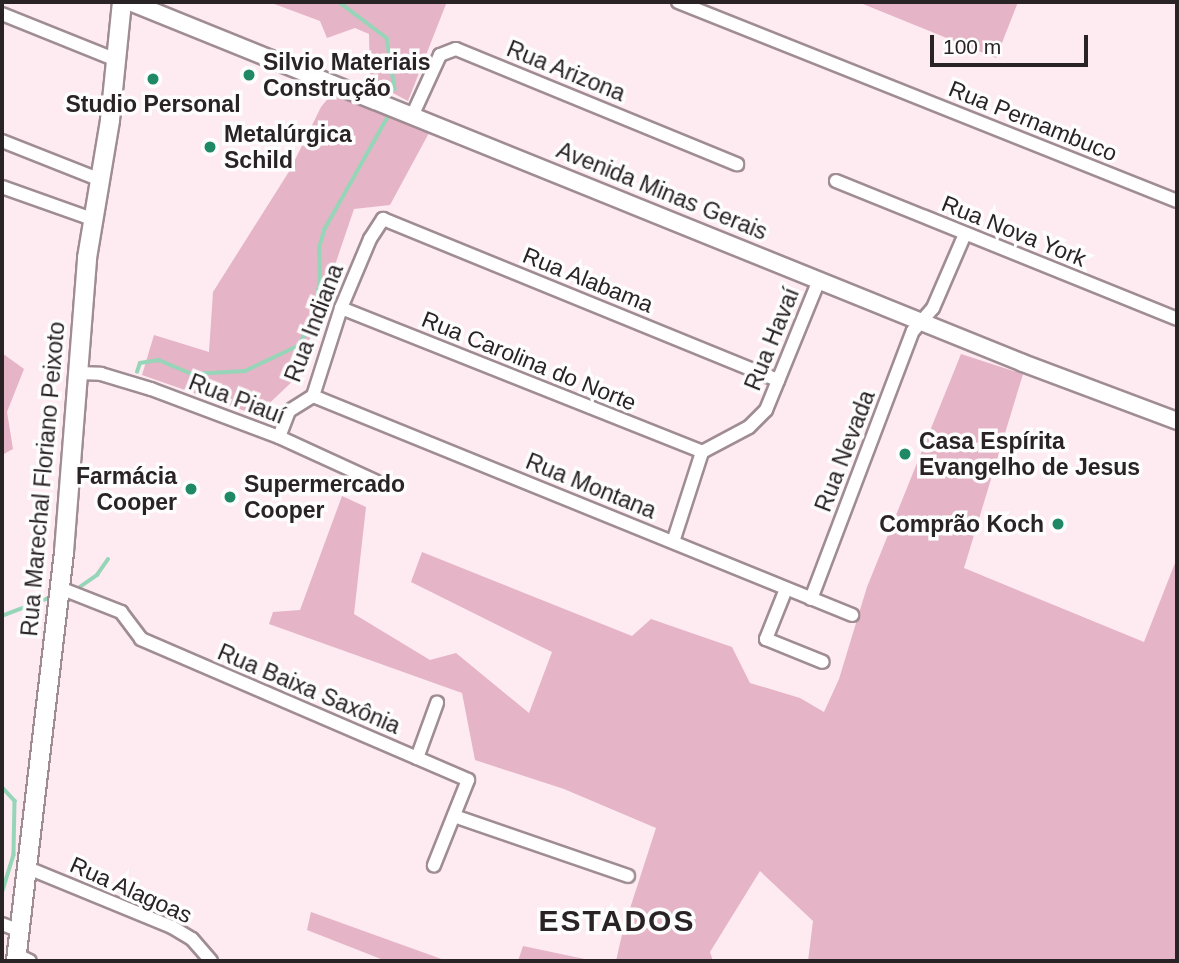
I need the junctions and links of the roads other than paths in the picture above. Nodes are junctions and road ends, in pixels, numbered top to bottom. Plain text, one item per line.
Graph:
1 (122, 2) edge
2 (130, 2) edge
3 (678, 2) edge
4 (2, 14) edge
5 (114, 59) junction
6 (413, 114) junction
7 (2, 141) edge
8 (737, 164) dead end
9 (98, 179) junction
10 (836, 181) dead end
11 (2, 187) edge
12 (1177, 201) edge
13 (92, 219) junction
14 (383, 219) joint
15 (965, 234) junction
16 (818, 280) junction
17 (341, 308) junction
18 (1177, 320) edge
19 (922, 322) junction
20 (78, 373) junction
21 (778, 380) junction
22 (313, 396) junction
23 (1177, 421) edge
24 (279, 438) junction
25 (702, 453) junction
26 (375, 481) dead end
27 (673, 542) junction
28 (60, 588) junction
29 (786, 589) junction
30 (811, 599) junction
31 (852, 615) dead end
32 (822, 662) dead end
33 (437, 703) dead end
34 (417, 758) junction
35 (454, 816) junction
36 (434, 865) dead end
37 (28, 867) junction
38 (628, 876) dead end
39 (2, 925) edge
40 (20, 931) junction
41 (21, 959) edge
42 (211, 961) edge

1 - 5 main road, Rua Marechal Floriano Peixoto
2 - 6 street, Avenida Minas Gerais
3 - 12 street, Rua Pernambuco
4 - 5 street
5 - 9 main road, Rua Marechal Floriano Peixoto
6 - 8 street, Rua Arizona
6 - 16 street, Avenida Minas Gerais
7 - 9 street
9 - 13 main road, Rua Marechal Floriano Peixoto
10 - 15 street, Rua Nova York
11 - 13 street
13 - 20 main road, Rua Marechal Floriano Peixoto
14 - 17 street, Rua Indiana
14 - 21 street, Rua Alabama
15 - 18 street, Rua Nova York
15 - 19 street, Rua Nevada
16 - 19 street, Avenida Minas Gerais
16 - 21 street, Rua Havaí
17 - 22 street, Rua Indiana
17 - 25 street, Rua Carolina do Norte
19 - 23 street, Avenida Minas Gerais
19 - 30 street, Rua Nevada
20 - 24 street, Rua Piauí
20 - 28 main road, Rua Marechal Floriano Peixoto
21 - 25 street, Rua Havaí
22 - 24 street, Rua Indiana
22 - 27 street, Rua Montana
24 - 26 street, Rua Piauí
25 - 27 street
27 - 29 street, Rua Montana
28 - 34 street, Rua Baixa Saxônia
28 - 37 main road, Rua Marechal Floriano Peixoto
29 - 30 street, Rua Montana
29 - 32 street
30 - 31 street, Rua Montana
33 - 34 street
34 - 35 street, Rua Baixa Saxônia
35 - 36 street, Rua Baixa Saxônia
35 - 38 street
37 - 40 main road, Rua Marechal Floriano Peixoto
37 - 42 street, Rua Alagoas
39 - 40 street
40 - 41 main road, Rua Marechal Floriano Peixoto

